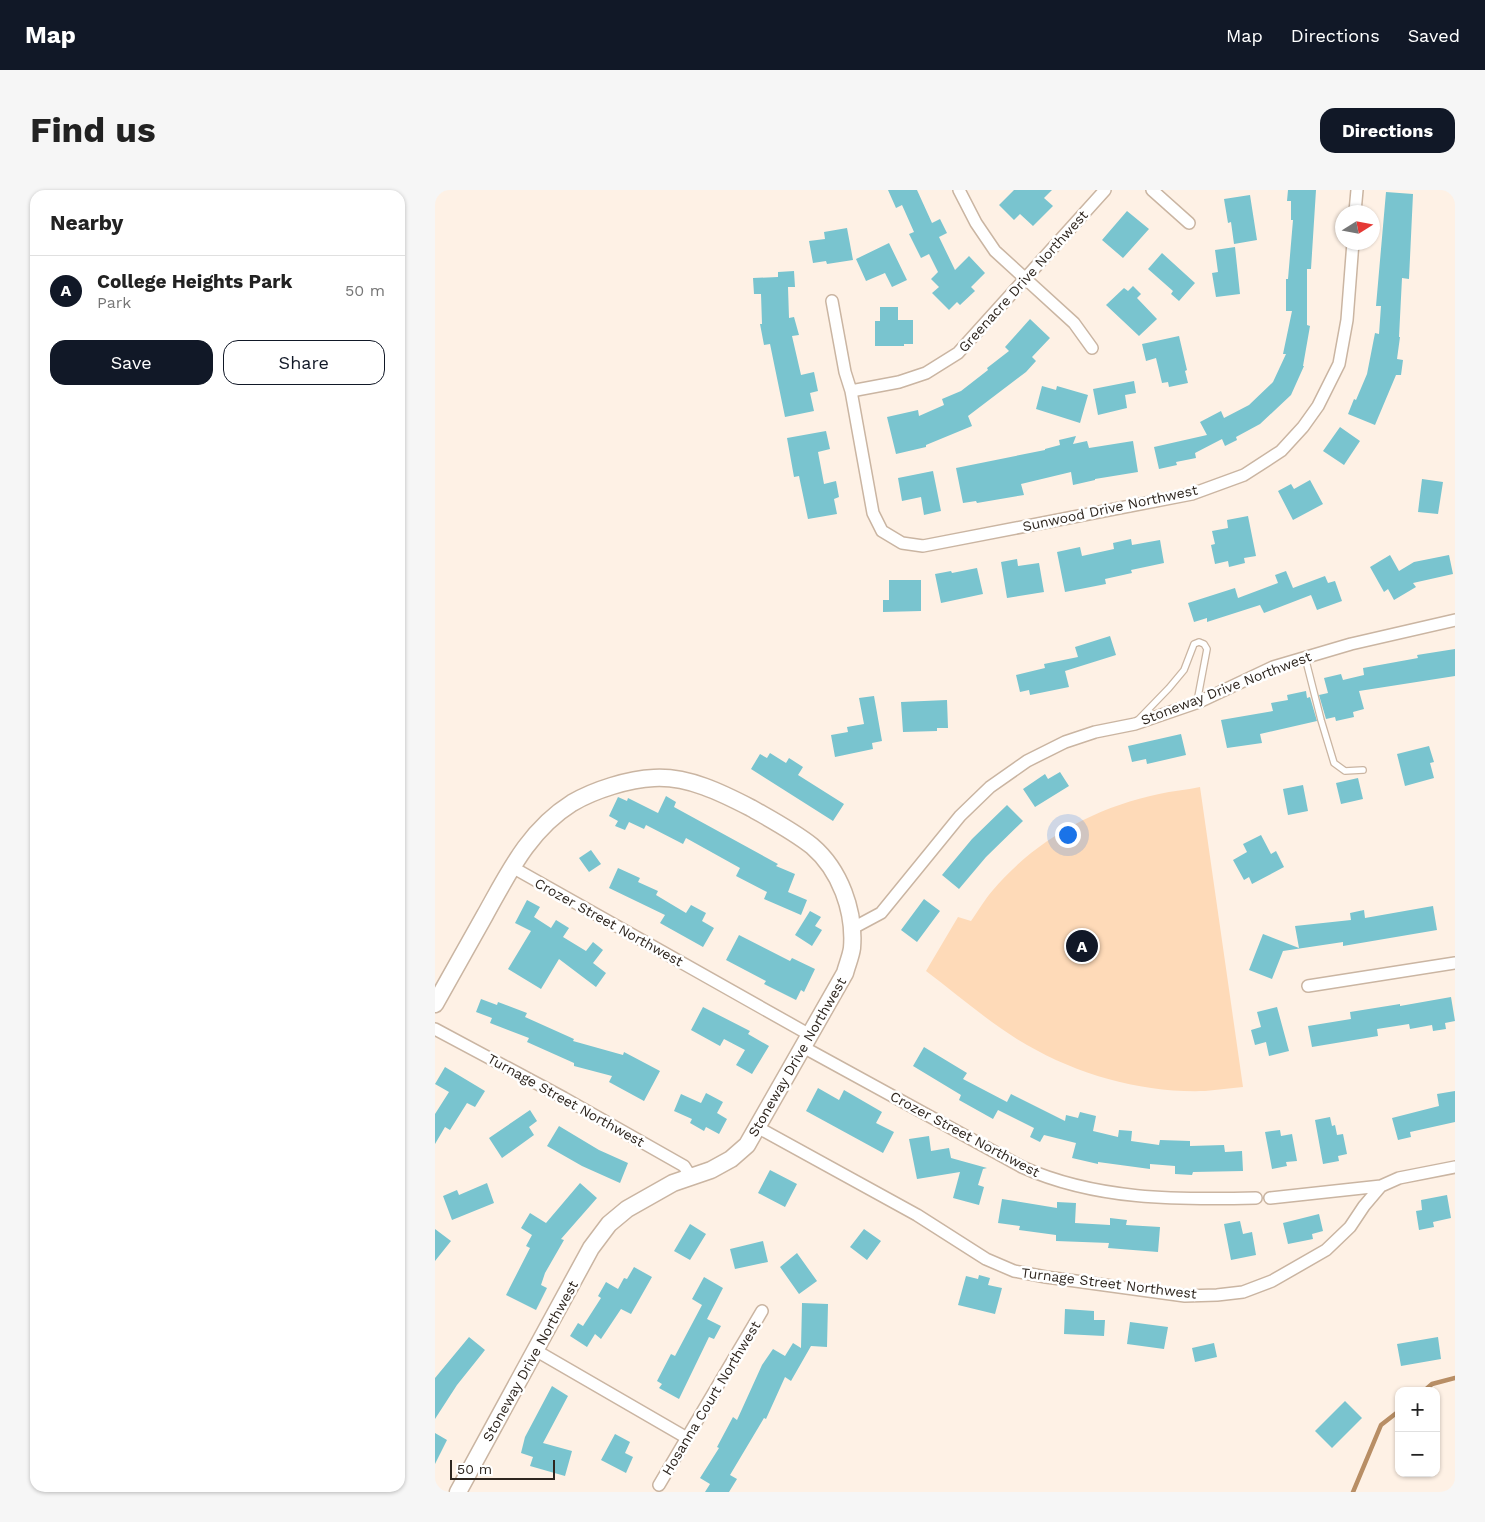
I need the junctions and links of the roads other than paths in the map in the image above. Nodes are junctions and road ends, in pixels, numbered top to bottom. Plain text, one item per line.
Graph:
1 (959, 190) edge
2 (1105, 190) edge
3 (1151, 190) edge
4 (1357, 190) edge
5 (1356, 205) edge
6 (1189, 223) dead end
7 (1352, 250) edge
8 (1026, 279) junction
9 (832, 301) dead end
10 (1092, 348) dead end
11 (851, 391) junction
12 (1455, 620) edge
13 (1305, 657) junction
14 (1197, 702) junction
15 (1135, 724) junction
16 (1363, 770) dead end
17 (512, 867) junction
18 (853, 928) junction
19 (1455, 963) edge
20 (1308, 986) dead end
21 (435, 1004) edge
22 (435, 1029) edge
23 (807, 1041) junction
24 (757, 1128) junction
25 (1455, 1167) edge
26 (691, 1177) junction
27 (1381, 1186) junction
28 (1256, 1198) dead end
29 (1270, 1198) dead end
30 (762, 1311) dead end
31 (535, 1350) junction
32 (687, 1438) junction
33 (659, 1485) dead end
34 (458, 1492) edge

1 - 8 street
2 - 8 street, Greenacre Drive Northwest
3 - 6 street
4 - 5 street
7 - 11 street, Sunwood Drive Northwest
8 - 10 street
8 - 11 street, Greenacre Drive Northwest
9 - 11 street, Sunwood Drive Northwest
12 - 13 street, Stoneway Drive Northwest
13 - 14 street, Stoneway Drive Northwest
13 - 16 lane
14 - 15 street, Stoneway Drive Northwest
14 - 15 lane
15 - 18 street, Stoneway Drive Northwest
17 - 18 street
17 - 21 street
17 - 23 street, Crozer Street Northwest
18 - 23 street, Stoneway Drive Northwest
19 - 20 street
22 - 26 street, Turnage Street Northwest
23 - 24 street, Stoneway Drive Northwest
23 - 28 street, Crozer Street Northwest
24 - 26 street, Stoneway Drive Northwest
24 - 27 street, Turnage Street Northwest
25 - 27 street, Turnage Street Northwest
26 - 31 street, Stoneway Drive Northwest
27 - 29 street
30 - 32 street, Hosanna Court Northwest
31 - 32 street
31 - 34 street, Stoneway Drive Northwest
32 - 33 street, Hosanna Court Northwest

